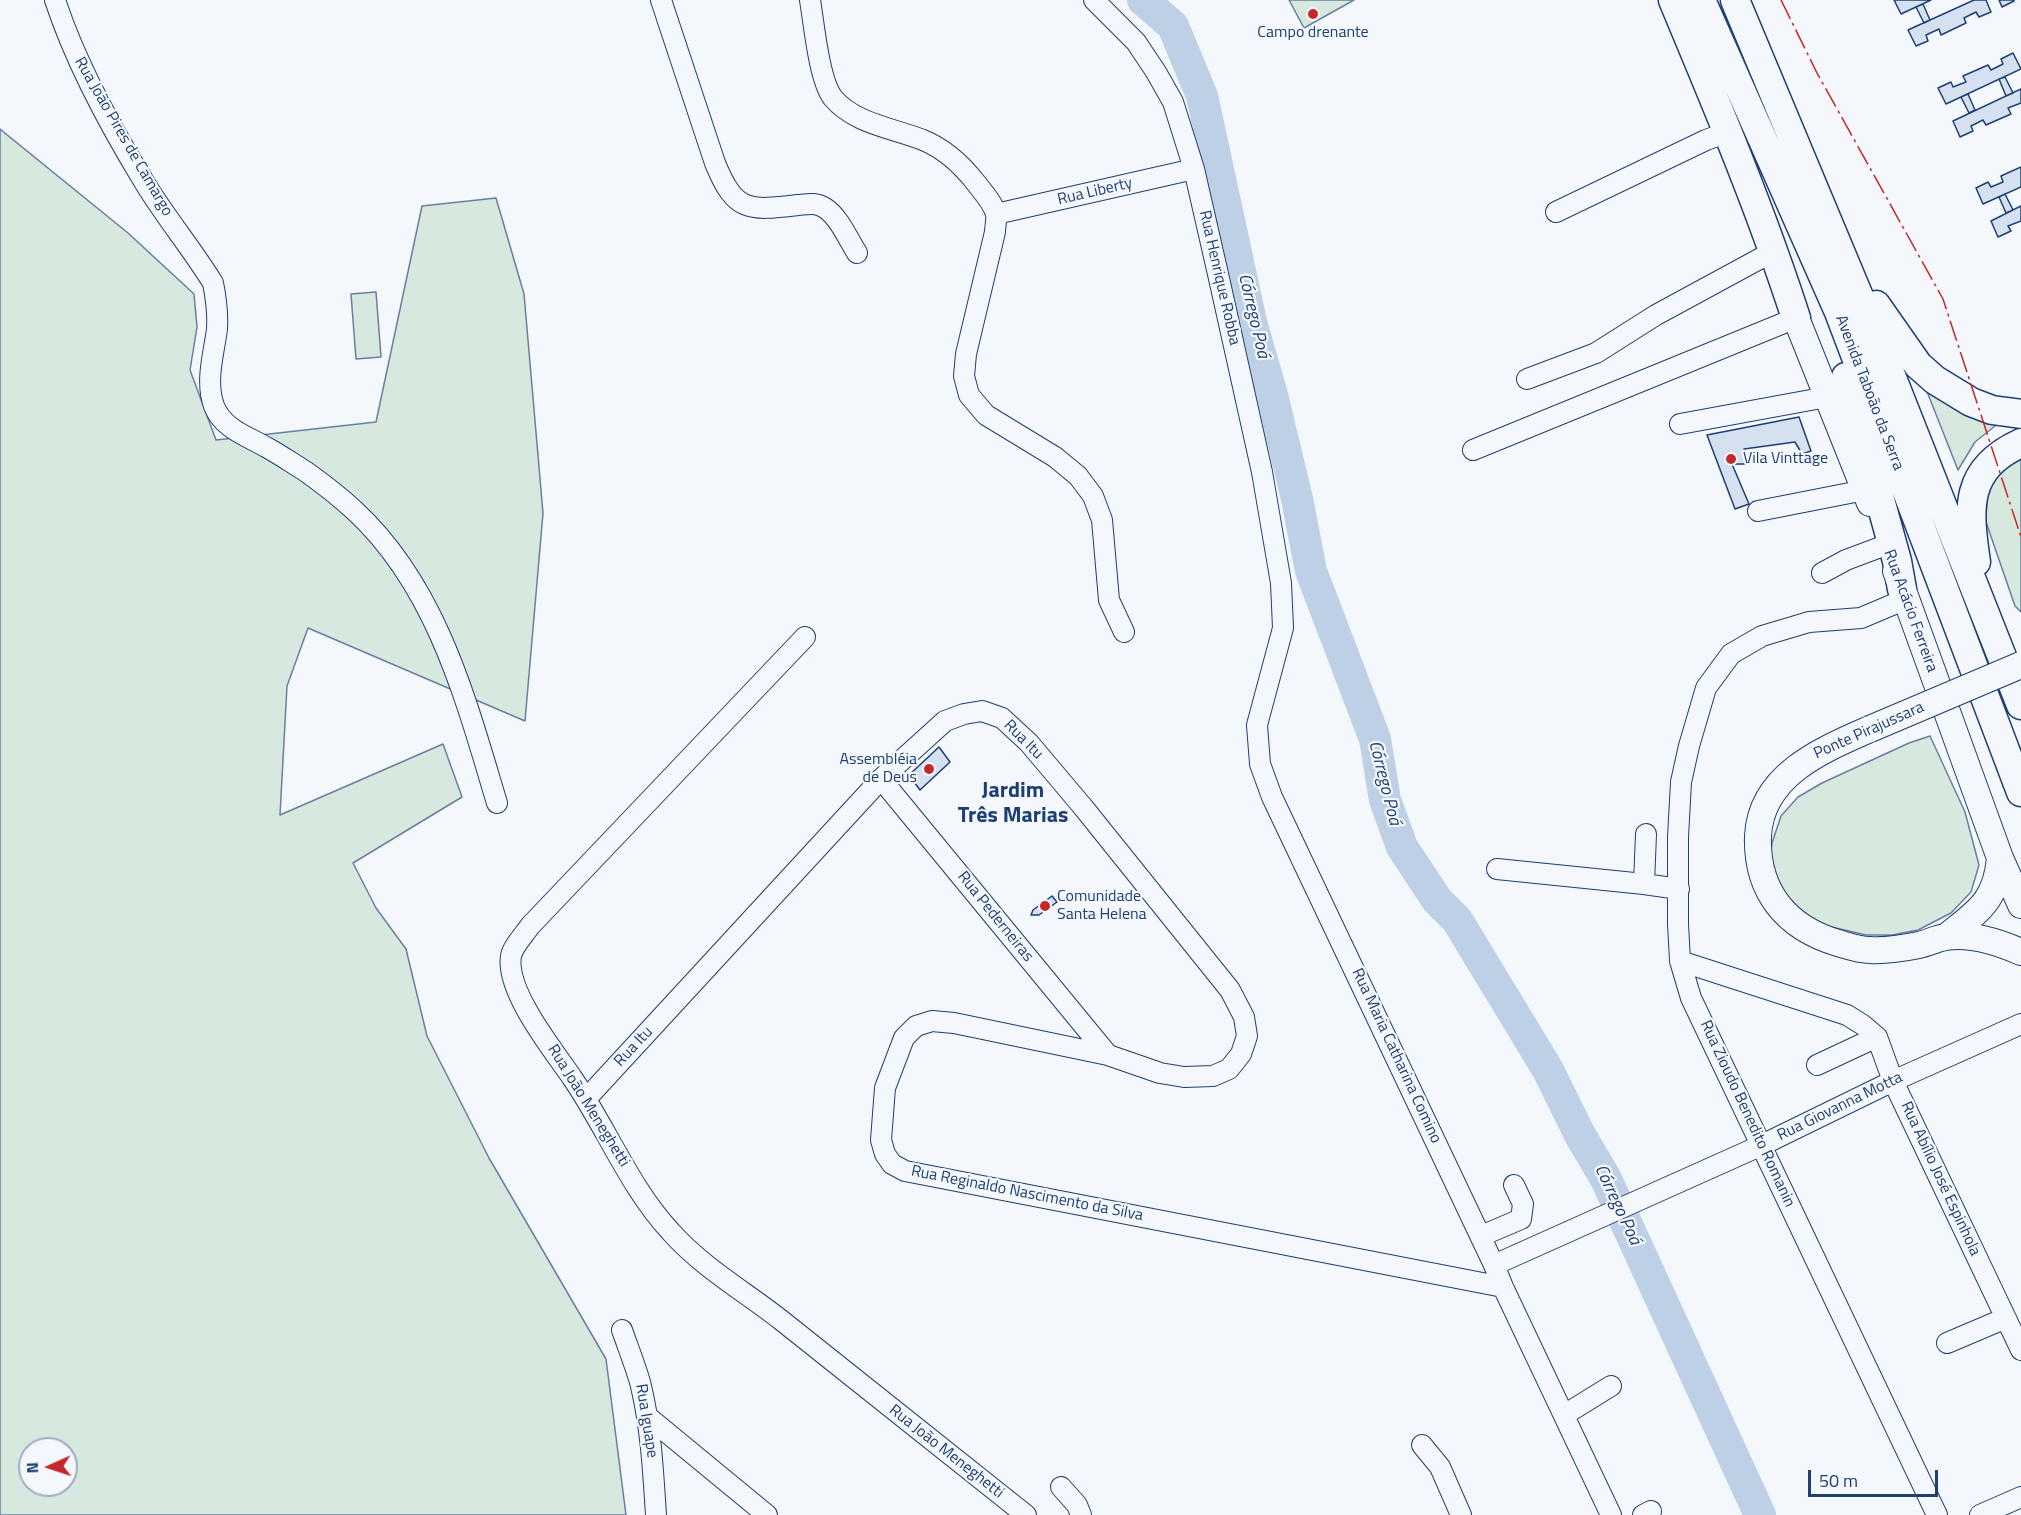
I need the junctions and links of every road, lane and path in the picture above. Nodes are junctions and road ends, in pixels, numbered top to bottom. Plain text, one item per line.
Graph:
1 (55, 0) edge
2 (661, 0) edge
3 (810, 0) edge
4 (1094, 0) edge
5 (1673, 0) edge
6 (1701, 0) edge
7 (1735, 0) edge
8 (1728, 132) junction
9 (1194, 169) junction
10 (1556, 212) dead end
11 (996, 214) junction
12 (1835, 243) junction
13 (1774, 251) junction
14 (858, 253) dead end
15 (1839, 312) junction
16 (1796, 318) junction
17 (1527, 378) dead end
18 (1827, 396) junction
19 (2021, 414) edge
20 (1680, 424) dead end
21 (2021, 442) edge
22 (1473, 450) dead end
23 (1865, 490) junction
24 (1758, 511) dead end
25 (1886, 545) junction
26 (1822, 573) dead end
27 (1281, 583) joint
28 (1904, 594) junction
29 (1983, 609) junction
30 (1124, 632) dead end
31 (805, 637) dead end
32 (2021, 665) edge
33 (2021, 705) edge
34 (881, 778) junction
35 (2021, 792) edge
36 (497, 803) dead end
37 (1646, 834) dead end
38 (2000, 858) junction
39 (1497, 869) dead end
40 (1644, 884) junction
41 (1679, 889) junction
42 (2021, 905) edge
43 (1978, 910) junction
44 (2021, 910) edge
45 (1946, 937) junction
46 (2021, 952) edge
47 (1680, 961) junction
48 (2021, 1024) edge
49 (1877, 1037) junction
50 (1108, 1055) junction
51 (1817, 1065) dead end
52 (1213, 1076) joint
53 (1893, 1081) junction
54 (586, 1099) junction
55 (1761, 1145) junction
56 (1514, 1185) dead end
57 (1481, 1236) junction
58 (1494, 1264) junction
59 (1503, 1287) junction
60 (2006, 1318) junction
61 (622, 1330) dead end
62 (1947, 1342) dead end
63 (2021, 1350) edge
64 (1611, 1386) dead end
65 (1564, 1415) junction
66 (648, 1417) junction
67 (1422, 1445) dead end
68 (1060, 1487) dead end
69 (2021, 1497) edge
70 (656, 1515) edge
71 (767, 1515) edge
72 (1026, 1515) edge
73 (1081, 1515) edge
74 (1461, 1515) edge
75 (1611, 1515) edge
76 (1937, 1515) edge
77 (1980, 1515) edge

1 - 36 street, Rua João Pires de Camargo
2 - 14 street
3 - 11 street
4 - 9 street, Rua Henrique Robba
5 - 8 highway
6 - 15 highway, Avenida Taboão da Serra
7 - 12 highway, Avenida Taboão da Serra
8 - 10 street
8 - 13 highway
9 - 11 street, Rua Liberty
9 - 27 street, Rua Henrique Robba
11 - 30 street
12 - 19 highway
12 - 29 highway, Avenida Taboão da Serra
13 - 16 highway
13 - 17 street
15 - 28 highway
15 - 35 highway, Avenida Taboão da Serra
16 - 18 main road, Rua Acácio Ferreira
16 - 22 street
18 - 20 street
18 - 23 main road, Rua Acácio Ferreira
21 - 29 highway
23 - 24 street
23 - 25 main road, Rua Acácio Ferreira
25 - 26 street
25 - 28 main road, Rua Acácio Ferreira
27 - 57 street, Rua Maria Catharina Comino
28 - 38 main road, Rua Acácio Ferreira
28 - 41 street, Rua Zioudo Benedito Romanin
29 - 33 highway, Avenida Taboão da Serra
31 - 54 street, Rua João Meneghetti
32 - 45 main road, Ponte Pirajussara, bridge
34 - 50 street, Rua Pederneiras
34 - 52 street, Rua Itu
34 - 54 street, Rua Itu
37 - 40 street
38 - 42 main road, Rua Acácio Ferreira
38 - 43 main road, Ponte Pirajussara
39 - 40 street
40 - 41 street
41 - 47 street, Rua Zioudo Benedito Romanin
43 - 44 main road
43 - 45 main road, Ponte Pirajussara
45 - 46 main road, Ponte Pirajussara
47 - 49 street
47 - 55 street, Rua Zioudo Benedito Romanin
48 - 53 street, Rua Giovanna Motta
49 - 51 street
49 - 53 street, Rua Abílio José Espinhola
50 - 52 street, Rua Reginaldo Nascimento da Silva
50 - 59 street, Rua Reginaldo Nascimento da Silva
53 - 55 street, Rua Giovanna Motta
53 - 60 street, Rua Abílio José Espinhola
54 - 72 street, Rua João Meneghetti
55 - 58 street, Rua Giovanna Motta
55 - 76 street, Rua Zioudo Benedito Romanin
56 - 57 street
57 - 58 street, Rua Maria Catharina Comino
58 - 59 street, Rua Maria Catharina Comino
59 - 65 street, Rua Maria Catharina Comino
60 - 62 street
60 - 63 street, Rua Abílio José Espinhola
61 - 66 street, Rua Iguape
64 - 65 street
65 - 75 street, Rua Maria Catharina Comino
66 - 70 street, Rua Iguape
66 - 71 street
67 - 74 street
68 - 73 street
69 - 77 street

